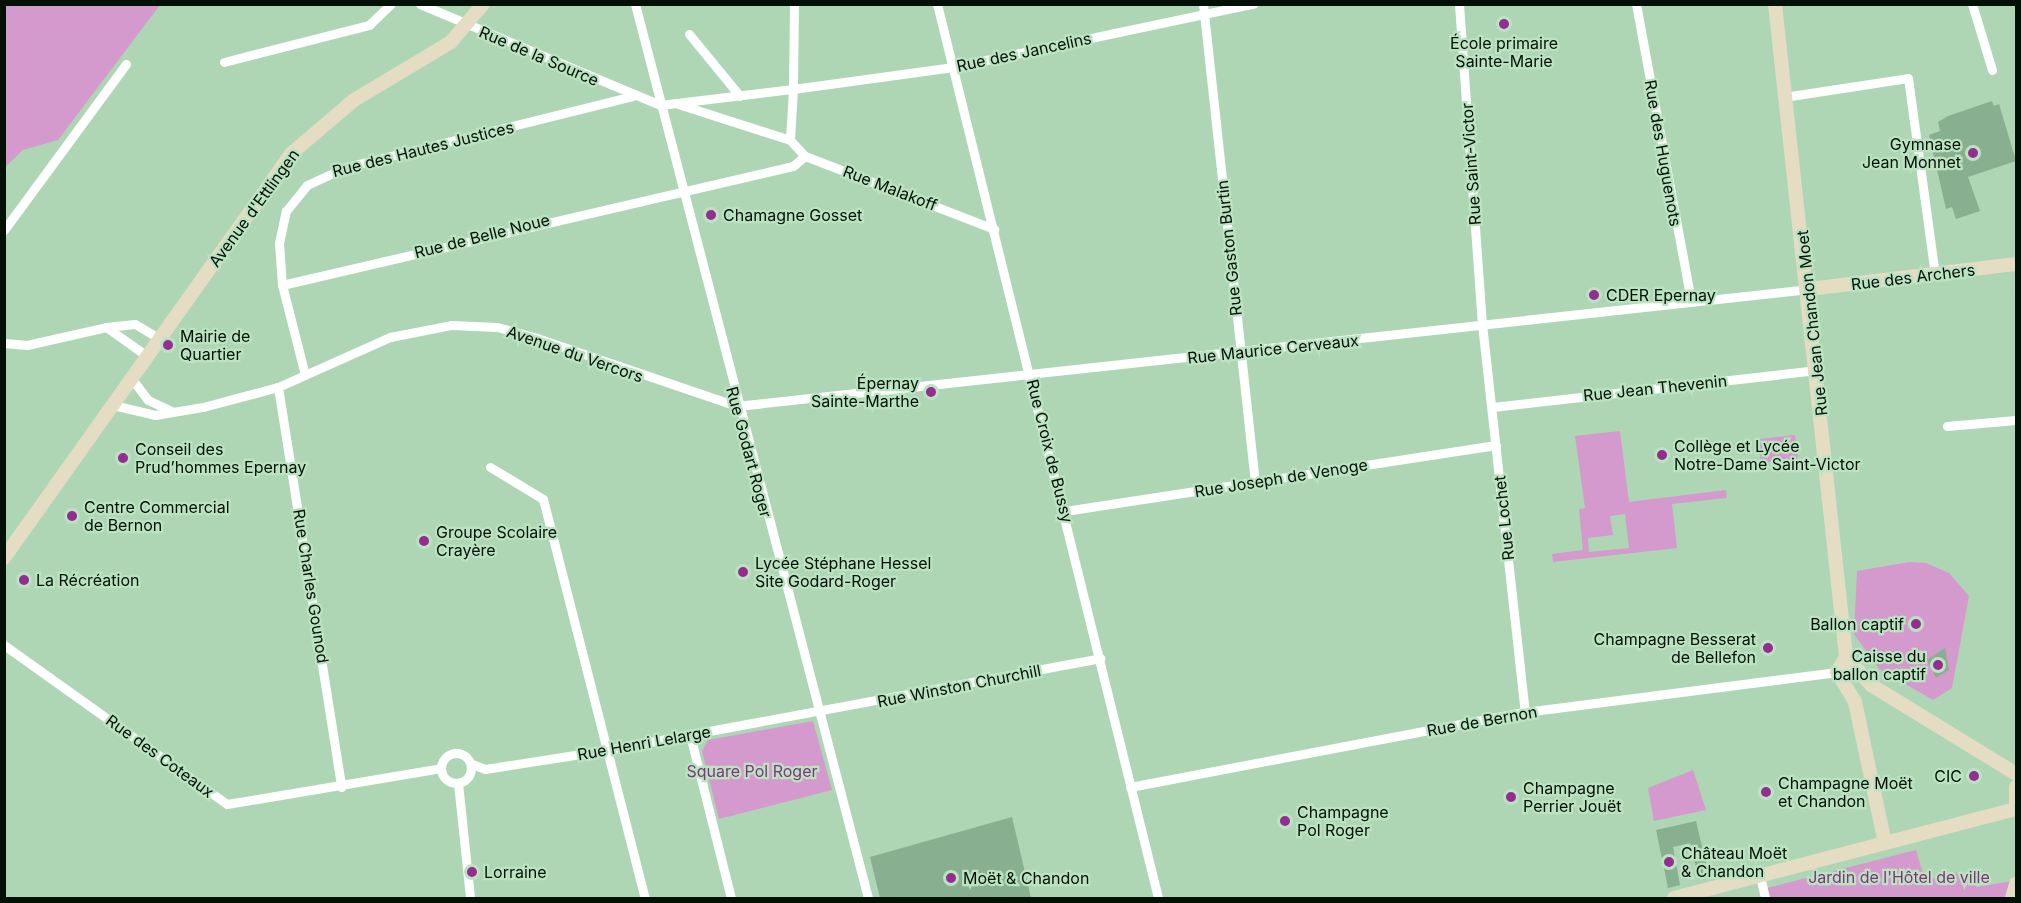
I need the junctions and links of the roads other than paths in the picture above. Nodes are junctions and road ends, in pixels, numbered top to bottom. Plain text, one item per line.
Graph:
1 (391, 4) edge
2 (420, 4) edge
3 (483, 4) edge
4 (635, 4) edge
5 (794, 4) edge
6 (937, 4) edge
7 (1203, 4) edge
8 (1253, 4) edge
9 (1459, 4) edge
10 (1636, 4) edge
11 (1775, 4) edge
12 (1971, 4) edge
13 (1204, 15) junction
14 (467, 26) junction
15 (689, 34) dead end
16 (224, 62) dead end
17 (126, 64) dead end
18 (953, 68) junction
19 (1992, 70) dead end
20 (793, 89) junction
21 (632, 96) junction
22 (740, 96) junction
23 (1784, 97) junction
24 (677, 103) junction
25 (660, 105) junction
26 (790, 140) junction
27 (805, 156) junction
28 (682, 189) junction
29 (994, 229) junction
30 (4, 230) edge
31 (2016, 264) edge
32 (1935, 274) junction
33 (282, 285) junction
34 (1809, 289) junction
35 (1690, 301) junction
36 (1482, 324) junction
37 (106, 327) junction
38 (160, 339) junction
39 (4, 344) edge
40 (1240, 353) junction
41 (147, 357) junction
42 (1817, 370) junction
43 (1030, 374) junction
44 (305, 375) junction
45 (132, 379) junction
46 (278, 387) junction
47 (113, 405) junction
48 (737, 406) junction
49 (1493, 407) junction
50 (172, 411) junction
51 (2016, 420) edge
52 (1947, 426) dead end
53 (1496, 445) junction
54 (490, 467) dead end
55 (1255, 482) junction
56 (1065, 511) junction
57 (4, 558) edge
58 (4, 645) edge
59 (1846, 657) junction
60 (1101, 658) junction
61 (1837, 672) junction
62 (1871, 685) junction
63 (1855, 702) junction
64 (817, 712) junction
65 (1525, 712) junction
66 (690, 735) junction
67 (607, 750) junction
68 (472, 764) junction
69 (441, 768) junction
70 (2016, 774) edge
71 (458, 783) junction
72 (341, 787) junction
73 (2016, 787) edge
74 (1130, 788) junction
75 (2016, 803) edge
76 (2016, 809) edge
77 (1885, 843) junction
78 (1760, 876) junction
79 (2016, 884) edge
80 (470, 898) edge
81 (645, 898) edge
82 (731, 898) edge
83 (868, 898) edge
84 (1158, 898) edge
85 (1674, 898) edge
86 (1765, 898) edge
87 (2012, 898) edge

1 - 16 street
2 - 14 street, Rue de la Source
3 - 14 main road, Avenue d'Ettlingen
4 - 25 street, Rue Godart Roger
5 - 20 street
6 - 18 street, Rue Croix de Bussy
7 - 13 street, Rue Gaston Burtin
8 - 13 street, Rue des Jancelins
9 - 36 street, Rue Saint-Victor
10 - 35 street, Rue des Huguenots
11 - 23 main road, Rue Jean Chandon Moet
12 - 19 street
13 - 18 street, Rue des Jancelins
13 - 40 street, Rue Gaston Burtin
14 - 21 street, Rue de la Source
14 - 38 main road, Avenue d'Ettlingen
15 - 22 street
17 - 30 street
18 - 20 street, Rue des Jancelins
18 - 29 street, Rue Croix de Bussy
20 - 22 street, Rue des Jancelins
20 - 26 street
21 - 25 street, Rue de la Source
21 - 33 street, Rue des Hautes Justices
22 - 24 street, Rue des Jancelins
23 - 32 street
23 - 34 main road, Rue Jean Chandon Moet
24 - 25 street, Rue des Jancelins
24 - 26 street
25 - 28 street, Rue Godart Roger
26 - 27 street, Rue Malakoff
27 - 28 street, Rue de Belle Noue
27 - 29 street, Rue Malakoff
28 - 33 street, Rue de Belle Noue
28 - 48 street, Rue Godart Roger
29 - 43 street, Rue Croix de Bussy
31 - 32 main road, Rue des Archers
32 - 34 main road, Rue des Archers
33 - 44 street, Rue des Hautes Justices
34 - 35 street, Rue Maurice Cerveaux
34 - 42 main road, Rue Jean Chandon Moet
35 - 36 street, Rue Maurice Cerveaux
36 - 40 street, Rue Maurice Cerveaux
36 - 49 street, Rue Lochet
37 - 38 street
37 - 39 street
37 - 41 street
38 - 41 main road, Avenue d'Ettlingen
40 - 43 street, Rue Maurice Cerveaux
40 - 55 street, Rue Gaston Burtin
41 - 45 main road, Avenue d'Ettlingen
42 - 49 street, Rue Jean Thevenin
42 - 59 main road, Rue Jean Chandon Moet
43 - 48 street, Rue Maurice Cerveaux
43 - 56 street, Rue Croix de Bussy
44 - 46 street, Avenue du Vercors
44 - 48 street, Avenue du Vercors
45 - 47 main road, Avenue d'Ettlingen
45 - 50 street
46 - 50 street, Avenue du Vercors
46 - 72 street, Rue Charles Gounod
47 - 50 street, Avenue du Vercors
47 - 57 main road, Avenue d'Ettlingen
48 - 64 street, Rue Godart Roger
49 - 53 street, Rue Lochet
51 - 52 street
53 - 55 street, Rue Joseph de Venoge
53 - 65 street, Rue Lochet
54 - 67 street
55 - 56 street, Rue Joseph de Venoge
56 - 60 street, Rue Croix de Bussy
58 - 72 street, Rue des Coteaux
59 - 61 main road
59 - 62 main road
60 - 64 street, Rue Winston Churchill
60 - 74 street, Rue Croix de Bussy
61 - 63 main road
61 - 65 street, Rue de Bernon
62 - 63 main road
62 - 70 main road
63 - 77 main road
64 - 66 street, Rue Henri Lelarge
64 - 83 street, Rue Godart Roger
65 - 74 street, Rue de Bernon
66 - 67 street, Rue Henri Lelarge
66 - 82 street
67 - 68 street, Rue Henri Lelarge
67 - 81 street
68 - 69 street
68 - 71 street
69 - 71 street
69 - 72 street, Rue des Coteaux
71 - 80 street
73 - 75 main road
74 - 84 street, Rue Croix de Bussy
76 - 77 main road
77 - 78 main road
78 - 85 main road
78 - 86 street
79 - 87 main road

